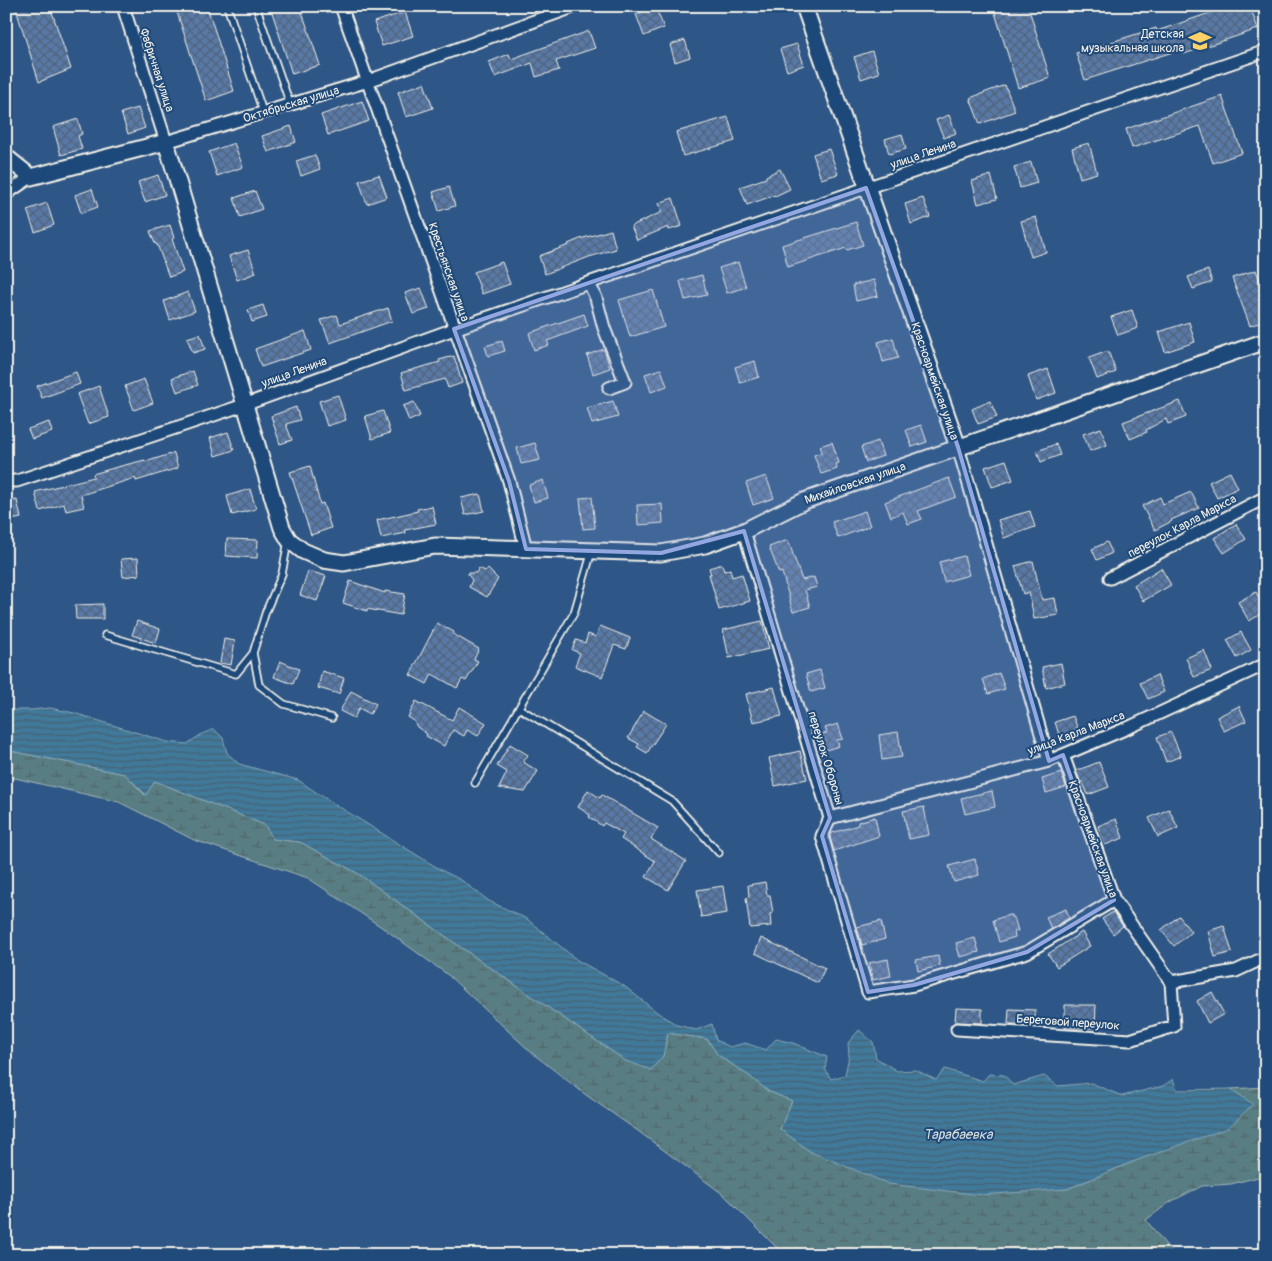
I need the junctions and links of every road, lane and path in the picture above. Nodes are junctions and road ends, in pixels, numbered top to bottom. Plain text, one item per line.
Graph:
1 (122, 6) edge
2 (227, 6) edge
3 (256, 6) edge
4 (341, 6) edge
5 (576, 6) edge
6 (804, 6) edge
7 (1266, 51) edge
8 (368, 81) junction
9 (290, 104) junction
10 (263, 112) junction
11 (166, 142) junction
12 (6, 157) edge
13 (31, 177) junction
14 (866, 188) junction
15 (6, 194) edge
16 (589, 283) junction
17 (454, 329) junction
18 (1266, 341) edge
19 (609, 388) dead end
20 (244, 405) junction
21 (958, 447) junction
22 (6, 481) edge
23 (1266, 497) edge
24 (744, 532) junction
25 (288, 540) junction
26 (526, 549) junction
27 (592, 551) junction
28 (1110, 578) dead end
29 (105, 635) dead end
30 (253, 653) junction
31 (1266, 664) edge
32 (519, 708) junction
33 (332, 718) dead end
34 (1063, 756) junction
35 (1049, 761) junction
36 (475, 783) dead end
37 (830, 818) junction
38 (718, 853) dead end
39 (1114, 900) junction
40 (1266, 956) edge
41 (1171, 982) junction
42 (957, 1029) dead end

1 - 11 street, Фабричная улица
2 - 10 lane
3 - 9 lane
4 - 8 street, Крестьянская улица
5 - 8 street, Октябрьская улица
6 - 14 street, Красноармейская улица
7 - 14 street, улица Ленина
8 - 9 street, Октябрьская улица
8 - 17 street, Крестьянская улица
9 - 10 street, Октябрьская улица
10 - 11 street, Октябрьская улица
11 - 13 street, Октябрьская улица
11 - 20 street
12 - 13 street
13 - 15 street
14 - 16 street, улица Ленина
14 - 21 street, Красноармейская улица
16 - 17 street, улица Ленина
16 - 19 street
17 - 20 street, улица Ленина
17 - 26 street, Крестьянская улица
18 - 21 street, Михайловская улица
20 - 22 street, улица Ленина
20 - 25 street
21 - 24 street, Михайловская улица
21 - 35 street, Красноармейская улица
23 - 28 street, переулок Карла Маркса
24 - 27 street, Михайловская улица
24 - 37 street, переулок Обороны
25 - 26 street, Михайловская улица
25 - 30 lane
26 - 27 street, Михайловская улица
27 - 32 lane
29 - 30 lane
30 - 33 lane
31 - 34 street, улица Карла Маркса
32 - 36 lane
32 - 38 lane
34 - 35 street, улица Карла Маркса
34 - 39 street, Красноармейская улица
35 - 37 street, улица Карла Маркса
37 - 39 street, переулок Обороны
39 - 41 street, Красноармейская улица
40 - 41 street
41 - 42 street, Береговой переулок

